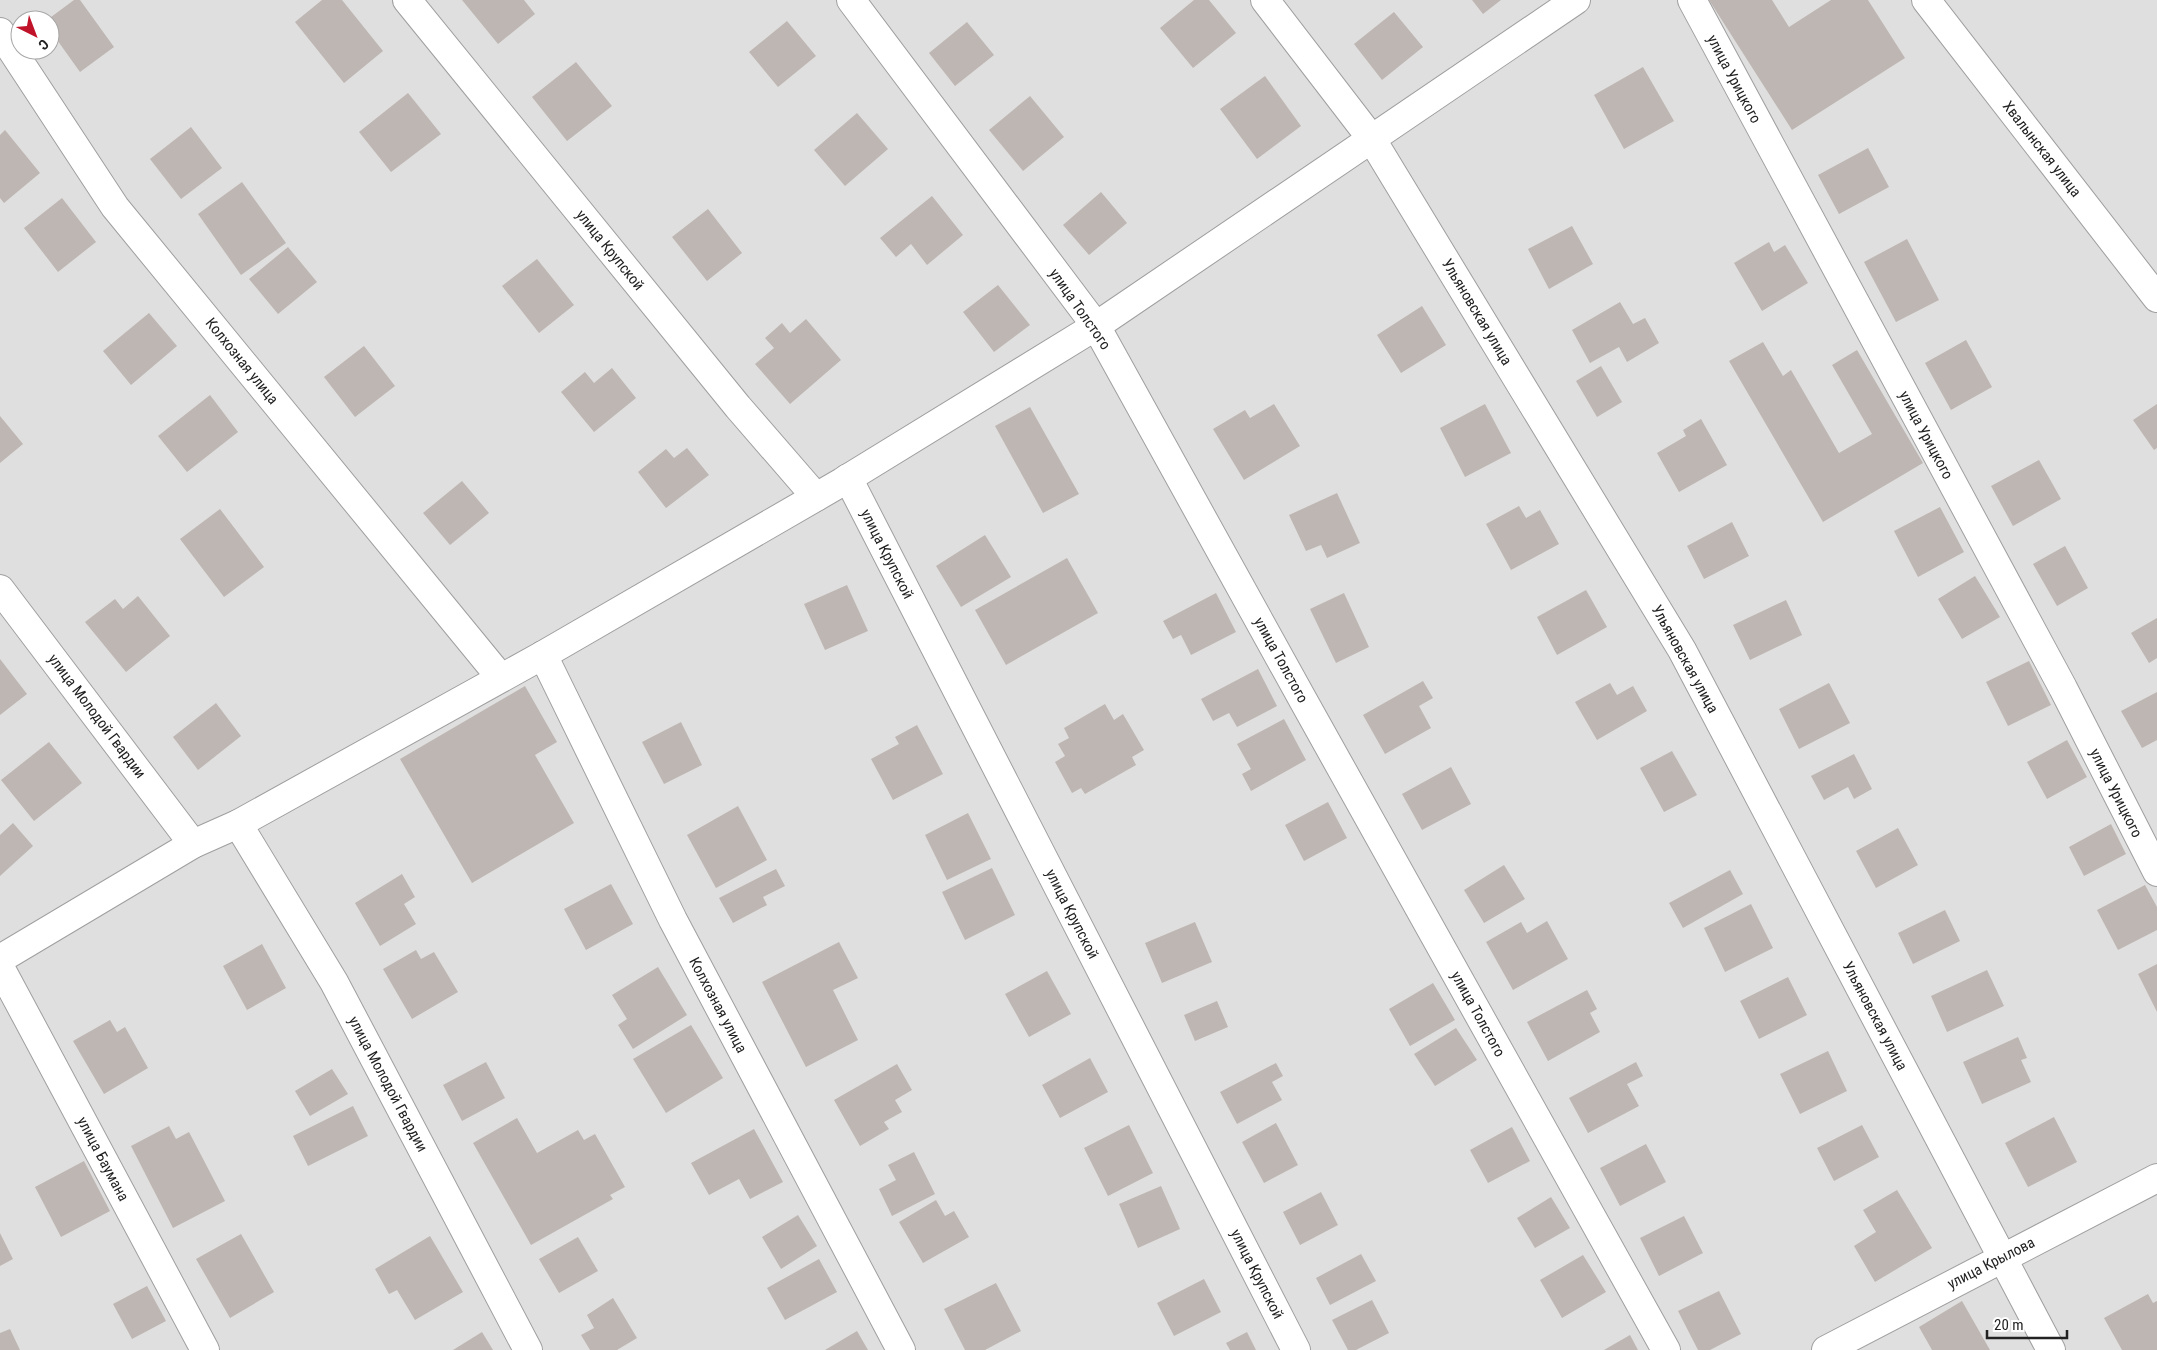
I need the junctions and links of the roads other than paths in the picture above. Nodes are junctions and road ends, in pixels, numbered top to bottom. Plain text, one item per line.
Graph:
1 (407, 0) edge
2 (851, 0) edge
3 (1265, 0) edge
4 (1576, 0) edge
5 (1692, 0) edge
6 (1926, 0) edge
7 (0, 32) edge
8 (1371, 138) junction
9 (2157, 298) edge
10 (1096, 326) junction
11 (848, 478) junction
12 (816, 497) junction
13 (0, 589) edge
14 (543, 655) junction
15 (501, 678) junction
16 (238, 824) junction
17 (193, 844) junction
18 (2157, 872) edge
19 (0, 959) edge
20 (0, 967) edge
21 (2157, 1178) edge
22 (2001, 1258) junction
23 (205, 1350) edge
24 (528, 1350) edge
25 (901, 1350) edge
26 (1296, 1350) edge
27 (1666, 1350) edge
28 (1826, 1350) edge
29 (2051, 1350) edge

1 - 12 street, улица Крупской
2 - 10 street, улица Толстого
3 - 8 street, Ульяновская улица
4 - 8 street
5 - 18 street, улица Урицкого
6 - 9 street, Хвалынская улица
7 - 15 street, Колхозная улица
8 - 10 street
8 - 22 street, Ульяновская улица
10 - 11 street
10 - 27 street, улица Толстого
11 - 12 street
11 - 26 street, улица Крупской
12 - 14 street
13 - 17 street, улица Молодой Гвардии
14 - 15 street
14 - 25 street, Колхозная улица
15 - 16 street
16 - 17 street
16 - 24 street, улица Молодой Гвардии
17 - 19 street
20 - 23 street, улица Баумана
21 - 22 street, улица Крылова
22 - 28 street, улица Крылова
22 - 29 street, Ульяновская улица

